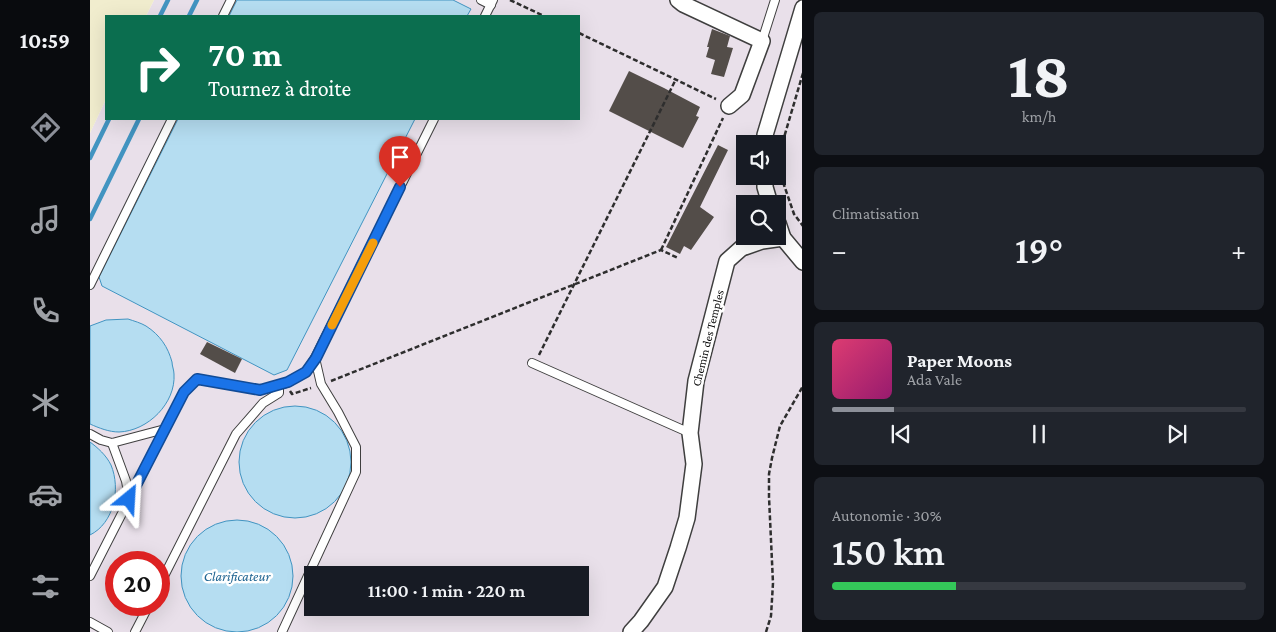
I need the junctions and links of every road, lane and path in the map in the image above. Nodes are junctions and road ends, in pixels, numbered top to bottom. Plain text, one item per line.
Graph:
1 (231, 0) edge
2 (481, 0) edge
3 (510, 0) edge
4 (678, 0) edge
5 (775, 0) edge
6 (492, 2) edge
7 (802, 8) edge
8 (224, 15) edge
9 (486, 15) edge
10 (542, 15) edge
11 (580, 33) edge
12 (762, 41) junction
13 (802, 73) edge
14 (676, 79) junction
15 (729, 106) junction
16 (172, 120) edge
17 (434, 120) edge
18 (765, 135) edge
19 (802, 226) edge
20 (786, 242) edge
21 (750, 245) edge
22 (744, 247) joint
23 (661, 250) junction
24 (678, 258) dead end
25 (802, 262) edge
26 (90, 285) edge
27 (573, 285) junction
28 (316, 358) junction
29 (533, 364) joint
30 (288, 382) junction
31 (321, 384) junction
32 (279, 385) junction
33 (802, 386) edge
34 (165, 429) junction
35 (690, 433) junction
36 (90, 434) edge
37 (112, 443) junction
38 (129, 499) junction
39 (170, 564) edge
40 (90, 576) edge
41 (144, 616) edge
42 (90, 622) edge
43 (108, 632) edge
44 (136, 632) edge
45 (282, 632) edge
46 (631, 632) edge
47 (766, 632) edge

1 - 8 lane
2 - 6 lane
3 - 10 path
4 - 12 street
5 - 12 lane
6 - 9 lane
7 - 18 street
11 - 14 path
12 - 15 street
13 - 19 path
14 - 15 path
14 - 27 path
15 - 23 path
16 - 26 lane
17 - 28 lane
20 - 25 street
21 - 22 street, Chemin des Temples
22 - 35 street, Chemin des Temples
23 - 24 path
23 - 27 path
27 - 29 path
27 - 31 path
28 - 30 lane
28 - 31 lane
29 - 35 lane
30 - 31 path
30 - 32 lane
31 - 45 lane
32 - 34 lane
32 - 39 lane
33 - 47 path
34 - 37 lane
34 - 38 lane
35 - 46 street, Chemin des Temples
36 - 37 lane
37 - 38 lane
38 - 40 lane
41 - 44 lane
42 - 43 lane

